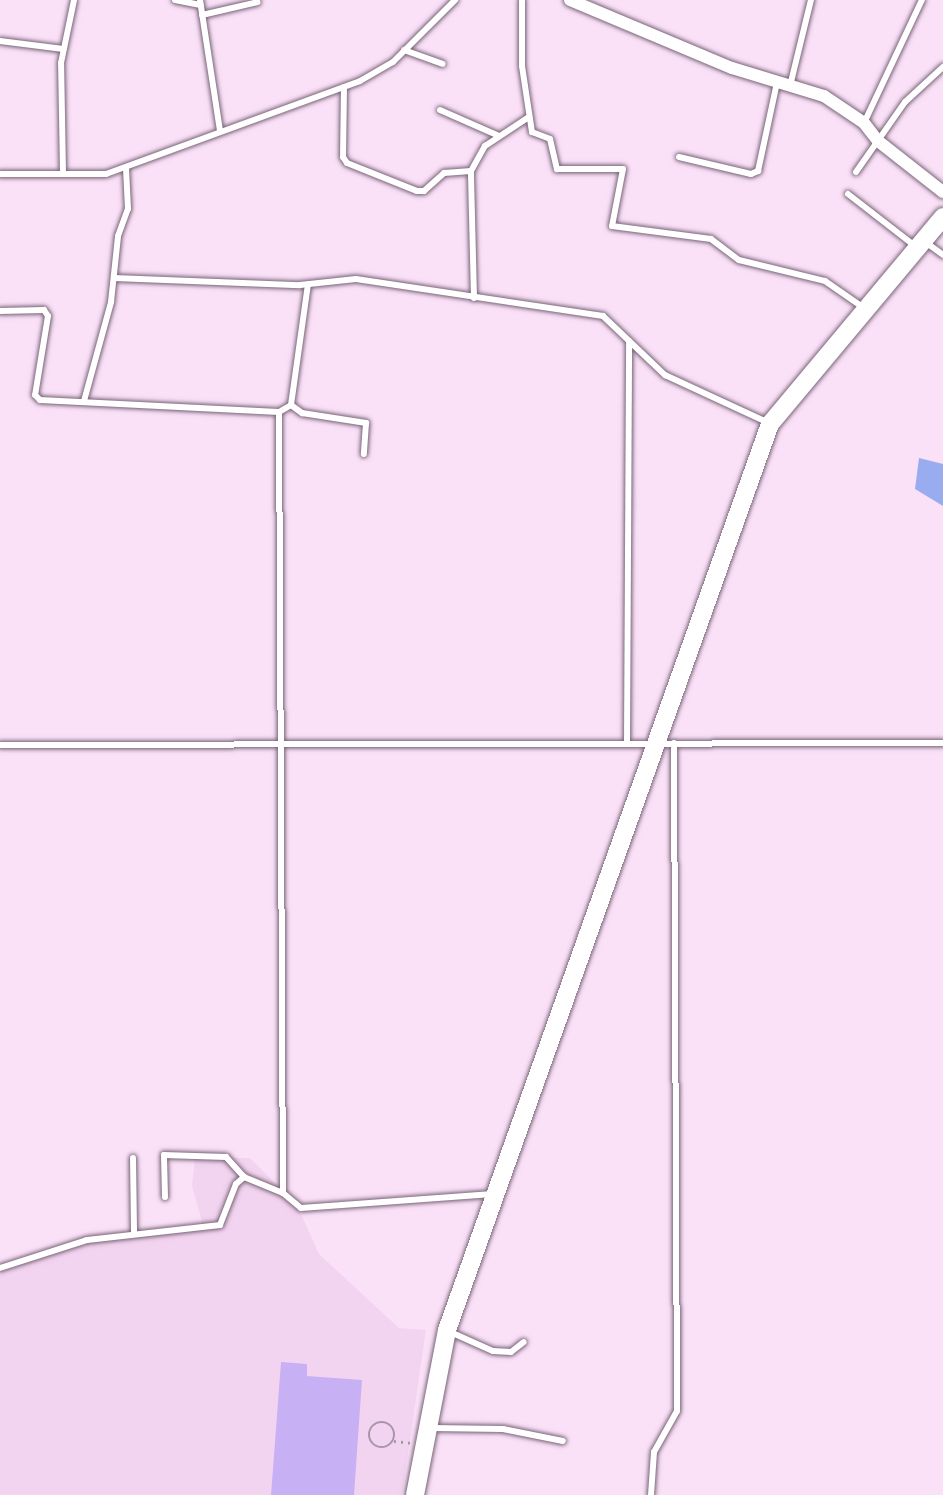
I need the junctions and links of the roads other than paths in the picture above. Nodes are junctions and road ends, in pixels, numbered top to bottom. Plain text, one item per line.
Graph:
1 (74, 0) edge
2 (175, 0) edge
3 (455, 0) edge
4 (522, 0) edge
5 (811, 0) edge
6 (922, 0) edge
7 (577, 1) edge
8 (200, 2) edge
9 (258, 2) edge
10 (202, 15) junction
11 (0, 41) edge
12 (63, 48) junction
13 (404, 50) junction
14 (443, 64) dead end
15 (943, 67) edge
16 (777, 82) junction
17 (790, 86) junction
18 (344, 87) junction
19 (440, 110) dead end
20 (529, 117) junction
21 (864, 122) junction
22 (220, 131) junction
23 (499, 136) junction
24 (878, 141) junction
25 (679, 157) dead end
26 (126, 168) junction
27 (471, 171) junction
28 (856, 172) dead end
29 (63, 173) junction
30 (0, 174) edge
31 (943, 192) edge
32 (848, 194) dead end
33 (943, 217) edge
34 (919, 244) junction
35 (943, 256) edge
36 (114, 278) junction
37 (308, 284) junction
38 (474, 299) junction
39 (0, 311) edge
40 (868, 312) junction
41 (629, 341) junction
42 (84, 401) junction
43 (291, 405) junction
44 (279, 412) junction
45 (776, 417) junction
46 (364, 454) dead end
47 (281, 743) junction
48 (655, 743) junction
49 (674, 743) junction
50 (943, 743) edge
51 (627, 744) junction
52 (0, 745) edge
53 (132, 1158) dead end
54 (244, 1177) junction
55 (283, 1194) junction
56 (495, 1195) junction
57 (164, 1197) dead end
58 (134, 1234) junction
59 (0, 1268) edge
60 (447, 1330) junction
61 (524, 1342) dead end
62 (430, 1427) junction
63 (563, 1441) dead end
64 (415, 1495) edge
65 (651, 1495) edge

1 - 12 lane
2 - 8 lane
3 - 13 lane
4 - 20 lane
5 - 17 lane
6 - 21 lane
7 - 16 street
8 - 10 lane
9 - 10 lane
10 - 22 lane
11 - 12 lane
12 - 29 lane
13 - 14 lane
13 - 18 lane
15 - 24 lane
16 - 17 street
16 - 25 lane
17 - 21 street
18 - 22 lane
18 - 27 lane
19 - 23 lane
20 - 23 lane
20 - 40 lane
21 - 24 street
22 - 26 lane
23 - 27 lane
24 - 28 lane
24 - 31 street
26 - 29 lane
26 - 36 lane
27 - 38 lane
29 - 30 lane
32 - 34 lane
33 - 34 street
34 - 35 lane
34 - 40 street
36 - 37 lane
36 - 42 lane
37 - 38 lane
37 - 43 lane
38 - 41 lane
39 - 42 lane
40 - 45 street
41 - 45 lane
41 - 51 lane
42 - 44 lane
43 - 44 lane
43 - 46 lane
44 - 47 lane
45 - 48 street
47 - 51 lane
47 - 52 lane
47 - 55 lane
48 - 49 lane
48 - 51 lane
48 - 56 street
49 - 50 lane
49 - 65 lane
53 - 58 lane
54 - 55 lane
54 - 57 lane
54 - 58 lane
55 - 56 lane
56 - 60 street
58 - 59 lane
60 - 61 lane
60 - 62 street
62 - 63 lane
62 - 64 street

